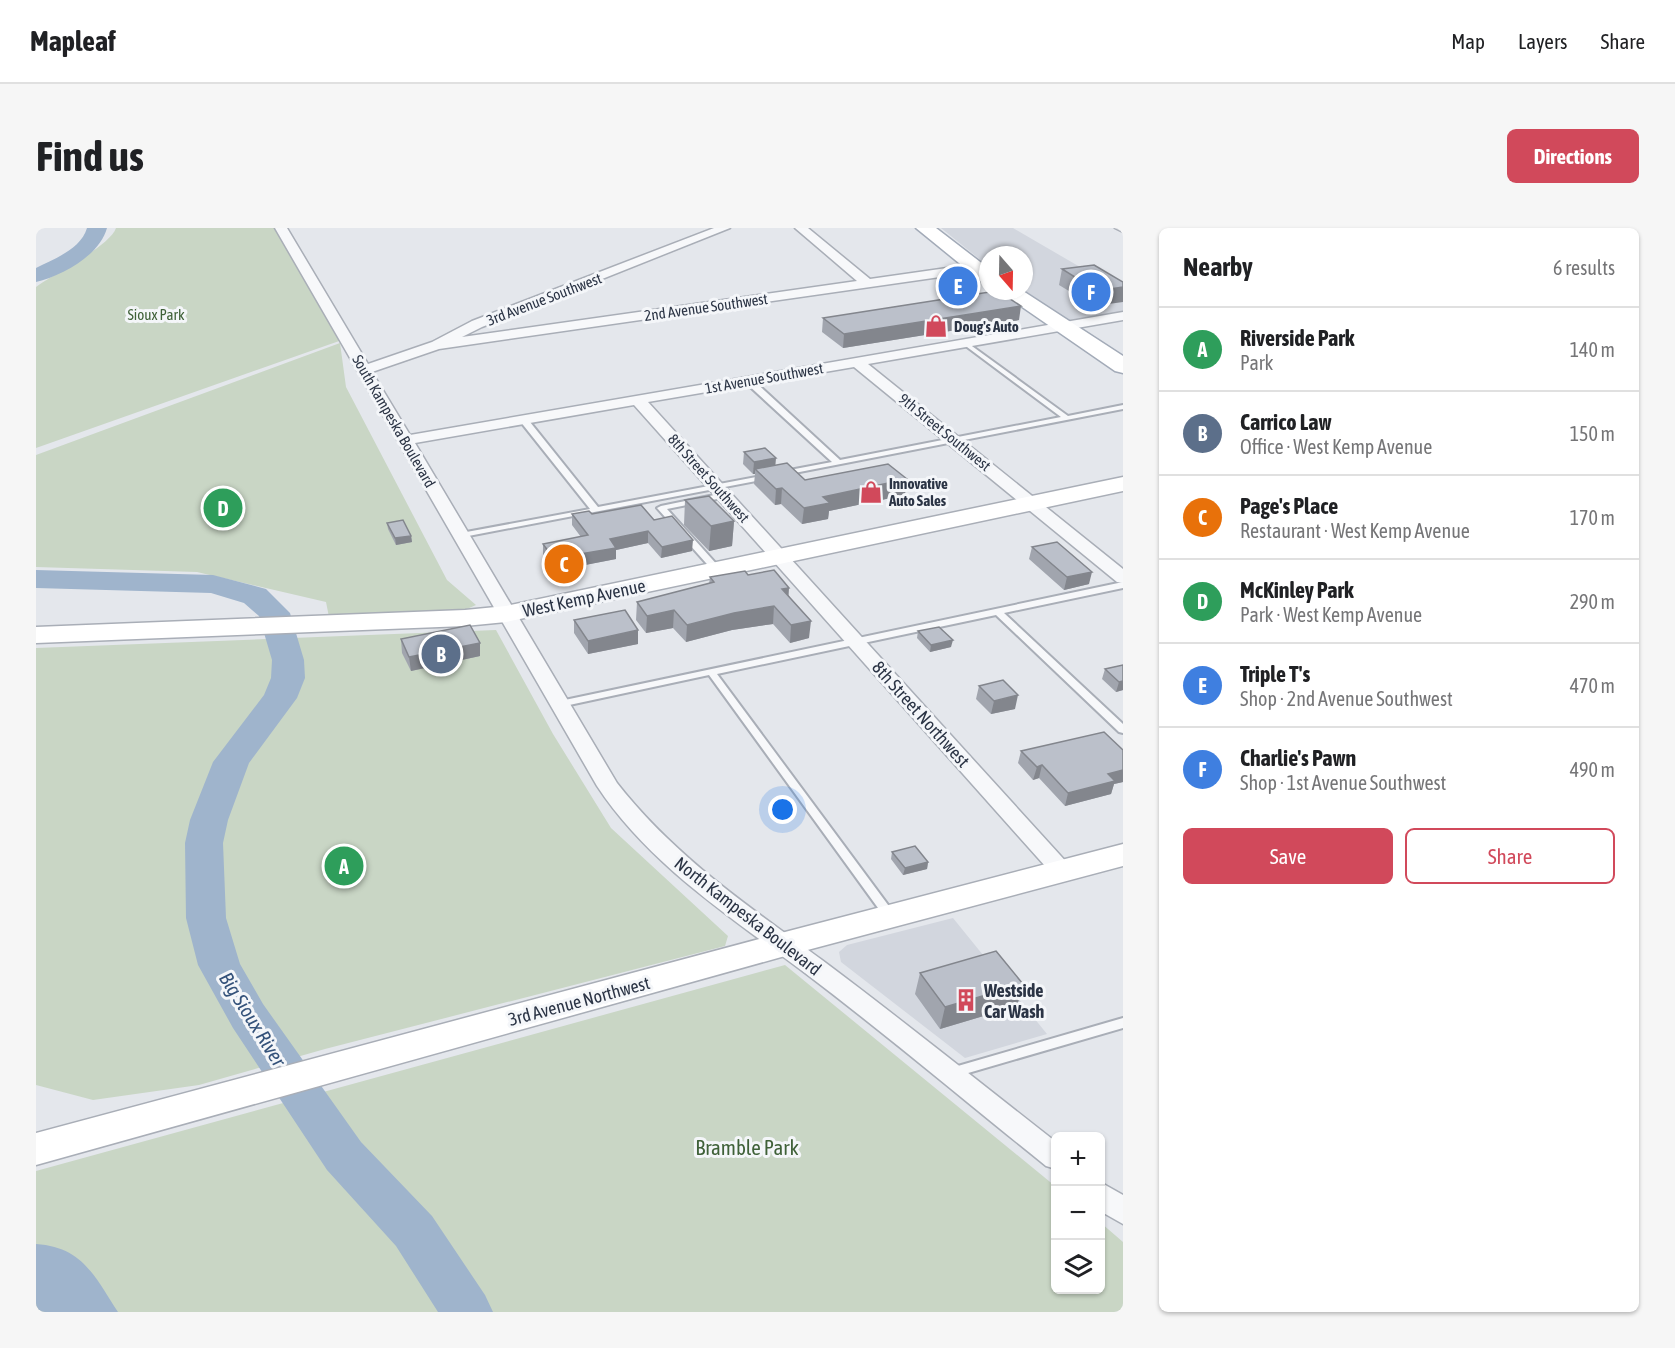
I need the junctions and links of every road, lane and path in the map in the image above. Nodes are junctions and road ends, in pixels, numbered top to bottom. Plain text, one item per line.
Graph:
1 (281, 228) edge
2 (724, 228) edge
3 (801, 228) edge
4 (925, 228) edge
5 (979, 270) edge
6 (979, 272) edge
7 (868, 284) junction
8 (1023, 300) edge
9 (1123, 316) edge
10 (1063, 326) junction
11 (965, 343) junction
12 (437, 345) junction
13 (857, 362) junction
14 (1123, 366) edge
15 (364, 370) junction
16 (748, 381) junction
17 (638, 399) junction
18 (1123, 407) edge
19 (1067, 418) junction
20 (523, 419) junction
21 (405, 440) junction
22 (954, 440) junction
23 (838, 464) junction
24 (1123, 484) edge
25 (720, 491) junction
26 (1032, 503) junction
27 (595, 509) junction
28 (461, 536) junction
29 (780, 557) junction
30 (717, 570) junction
31 (1122, 577) edge
32 (998, 612) junction
33 (506, 614) junction
34 (36, 635) edge
35 (856, 642) junction
36 (711, 672) junction
37 (560, 704) junction
38 (1123, 730) edge
39 (1123, 855) edge
40 (1062, 871) junction
41 (890, 916) junction
42 (785, 944) junction
43 (1123, 1023) edge
44 (950, 1073) junction
45 (36, 1149) edge
46 (1051, 1154) edge
47 (1105, 1197) edge
48 (1123, 1212) edge

1 - 15 street, South Kampeska Boulevard
2 - 12 street, 3rd Avenue Southwest
3 - 7 street
4 - 5 main road
6 - 7 street, 2nd Avenue Southwest
7 - 12 street, 2nd Avenue Southwest
8 - 10 main road
9 - 10 street, 1st Avenue Southwest
10 - 11 street, 1st Avenue Southwest
10 - 14 main road
11 - 13 street, 1st Avenue Southwest
11 - 19 lane
12 - 15 street, 3rd Avenue Southwest
13 - 16 street, 1st Avenue Southwest
13 - 22 street, 9th Street Southwest
15 - 21 street, South Kampeska Boulevard
16 - 17 street, 1st Avenue Southwest
16 - 23 lane
17 - 20 street, 1st Avenue Southwest
17 - 25 street, 8th Street Southwest
18 - 19 lane
19 - 22 lane
20 - 21 street, 1st Avenue Southwest
20 - 27 lane
21 - 28 street, South Kampeska Boulevard
22 - 23 lane
22 - 26 street, 9th Street Southwest
23 - 25 lane
24 - 26 main road, West Kemp Avenue
25 - 27 lane
25 - 29 street, 8th Street Southwest
25 - 30 lane
26 - 29 main road, West Kemp Avenue
26 - 31 street, 9th Street Southwest
27 - 28 lane
28 - 33 street, South Kampeska Boulevard
29 - 30 main road, West Kemp Avenue
29 - 35 street, 8th Street Northwest
30 - 33 main road, West Kemp Avenue
31 - 32 lane
32 - 35 lane
32 - 38 lane
33 - 34 main road, West Kemp Avenue
33 - 37 street, North Kampeska Boulevard
35 - 36 lane
35 - 40 street, 8th Street Northwest
36 - 37 lane
36 - 41 lane
37 - 42 street, North Kampeska Boulevard
39 - 40 main road, 3rd Avenue Northwest
40 - 41 main road, 3rd Avenue Northwest
41 - 42 main road, 3rd Avenue Northwest
42 - 44 street, North Kampeska Boulevard
42 - 45 main road, 3rd Avenue Northwest
43 - 44 lane
44 - 46 street, North Kampeska Boulevard
47 - 48 street

